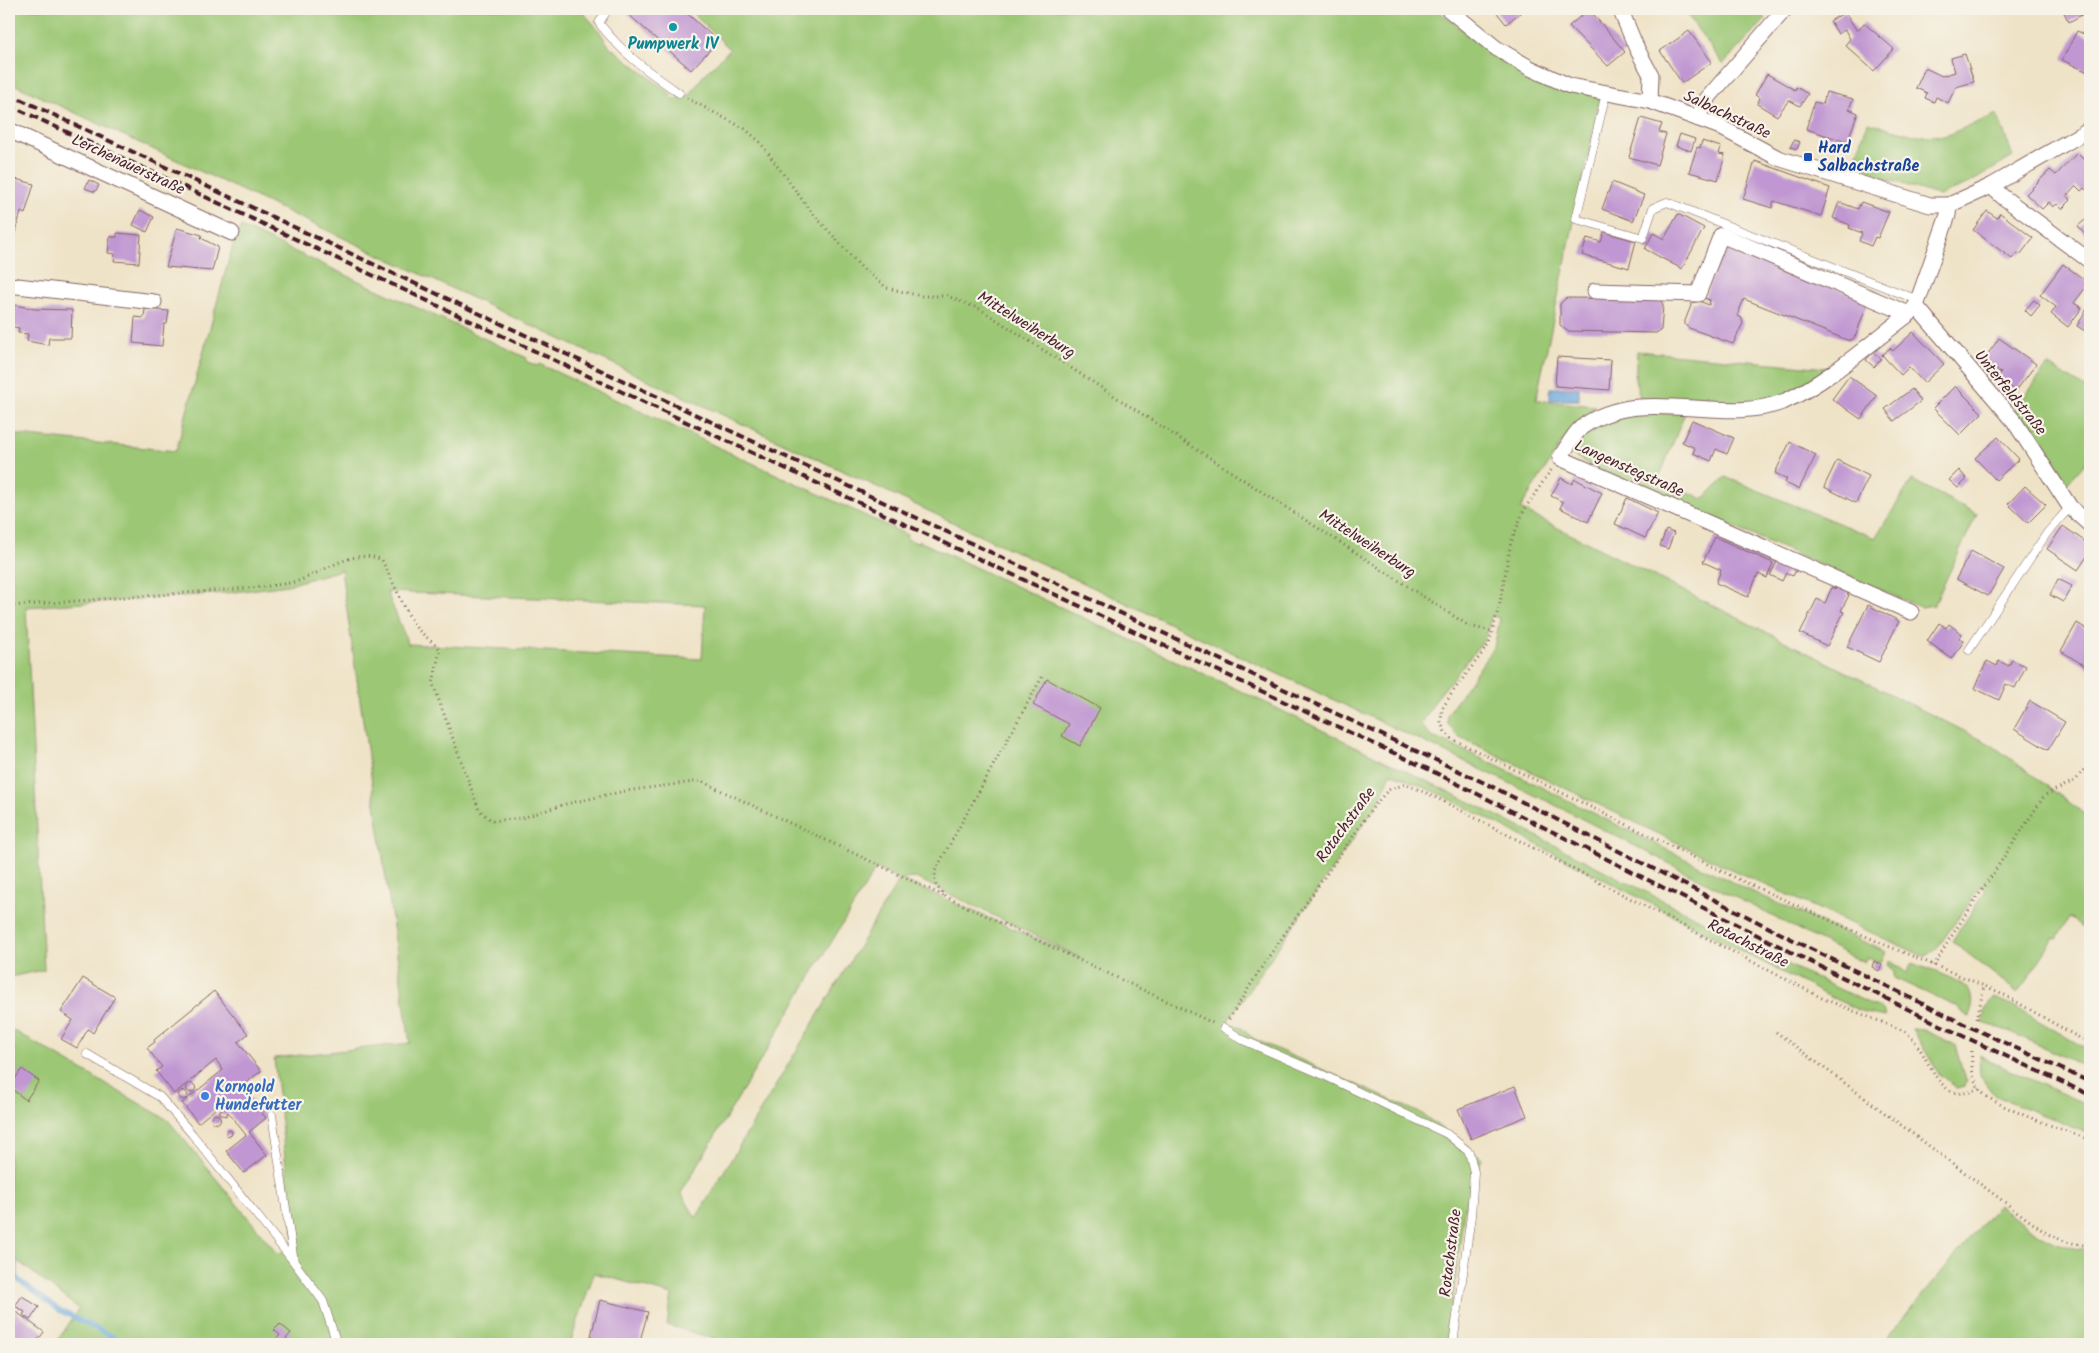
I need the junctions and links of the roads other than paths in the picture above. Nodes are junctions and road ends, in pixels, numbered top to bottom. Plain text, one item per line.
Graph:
1 (608, 9) edge
2 (1448, 9) edge
3 (1620, 9) edge
4 (1785, 9) edge
5 (679, 93) road end
6 (1606, 93) junction
7 (1650, 101) junction
8 (1697, 118) junction
9 (2090, 129) edge
10 (9, 130) edge
11 (1991, 186) junction
12 (1949, 205) junction
13 (232, 233) dead end
14 (2090, 261) edge
15 (9, 285) edge
16 (1595, 291) dead end
17 (154, 302) dead end
18 (1915, 307) junction
19 (2070, 506) junction
20 (2090, 525) edge
21 (1911, 612) dead end
22 (1969, 650) dead end
23 (1224, 1028) road end
24 (87, 1054) dead end
25 (272, 1115) dead end
26 (294, 1262) junction
27 (337, 1344) edge
28 (1453, 1344) edge

1 - 5 lane
2 - 6 street, Salbachstraße
3 - 7 street
4 - 8 street
6 - 7 street, Salbachstraße
6 - 18 lane
7 - 8 street, Salbachstraße
8 - 12 street, Salbachstraße
9 - 11 street
10 - 13 street, Lerchenauerstraße
11 - 12 street
11 - 14 street
12 - 18 street
15 - 17 street
16 - 18 street
18 - 19 street, Unterfeldstraße
18 - 21 street, Langenstegstraße
19 - 20 street, Unterfeldstraße
19 - 22 lane
23 - 28 lane, Rotachstraße
24 - 26 lane
25 - 26 lane
26 - 27 lane

